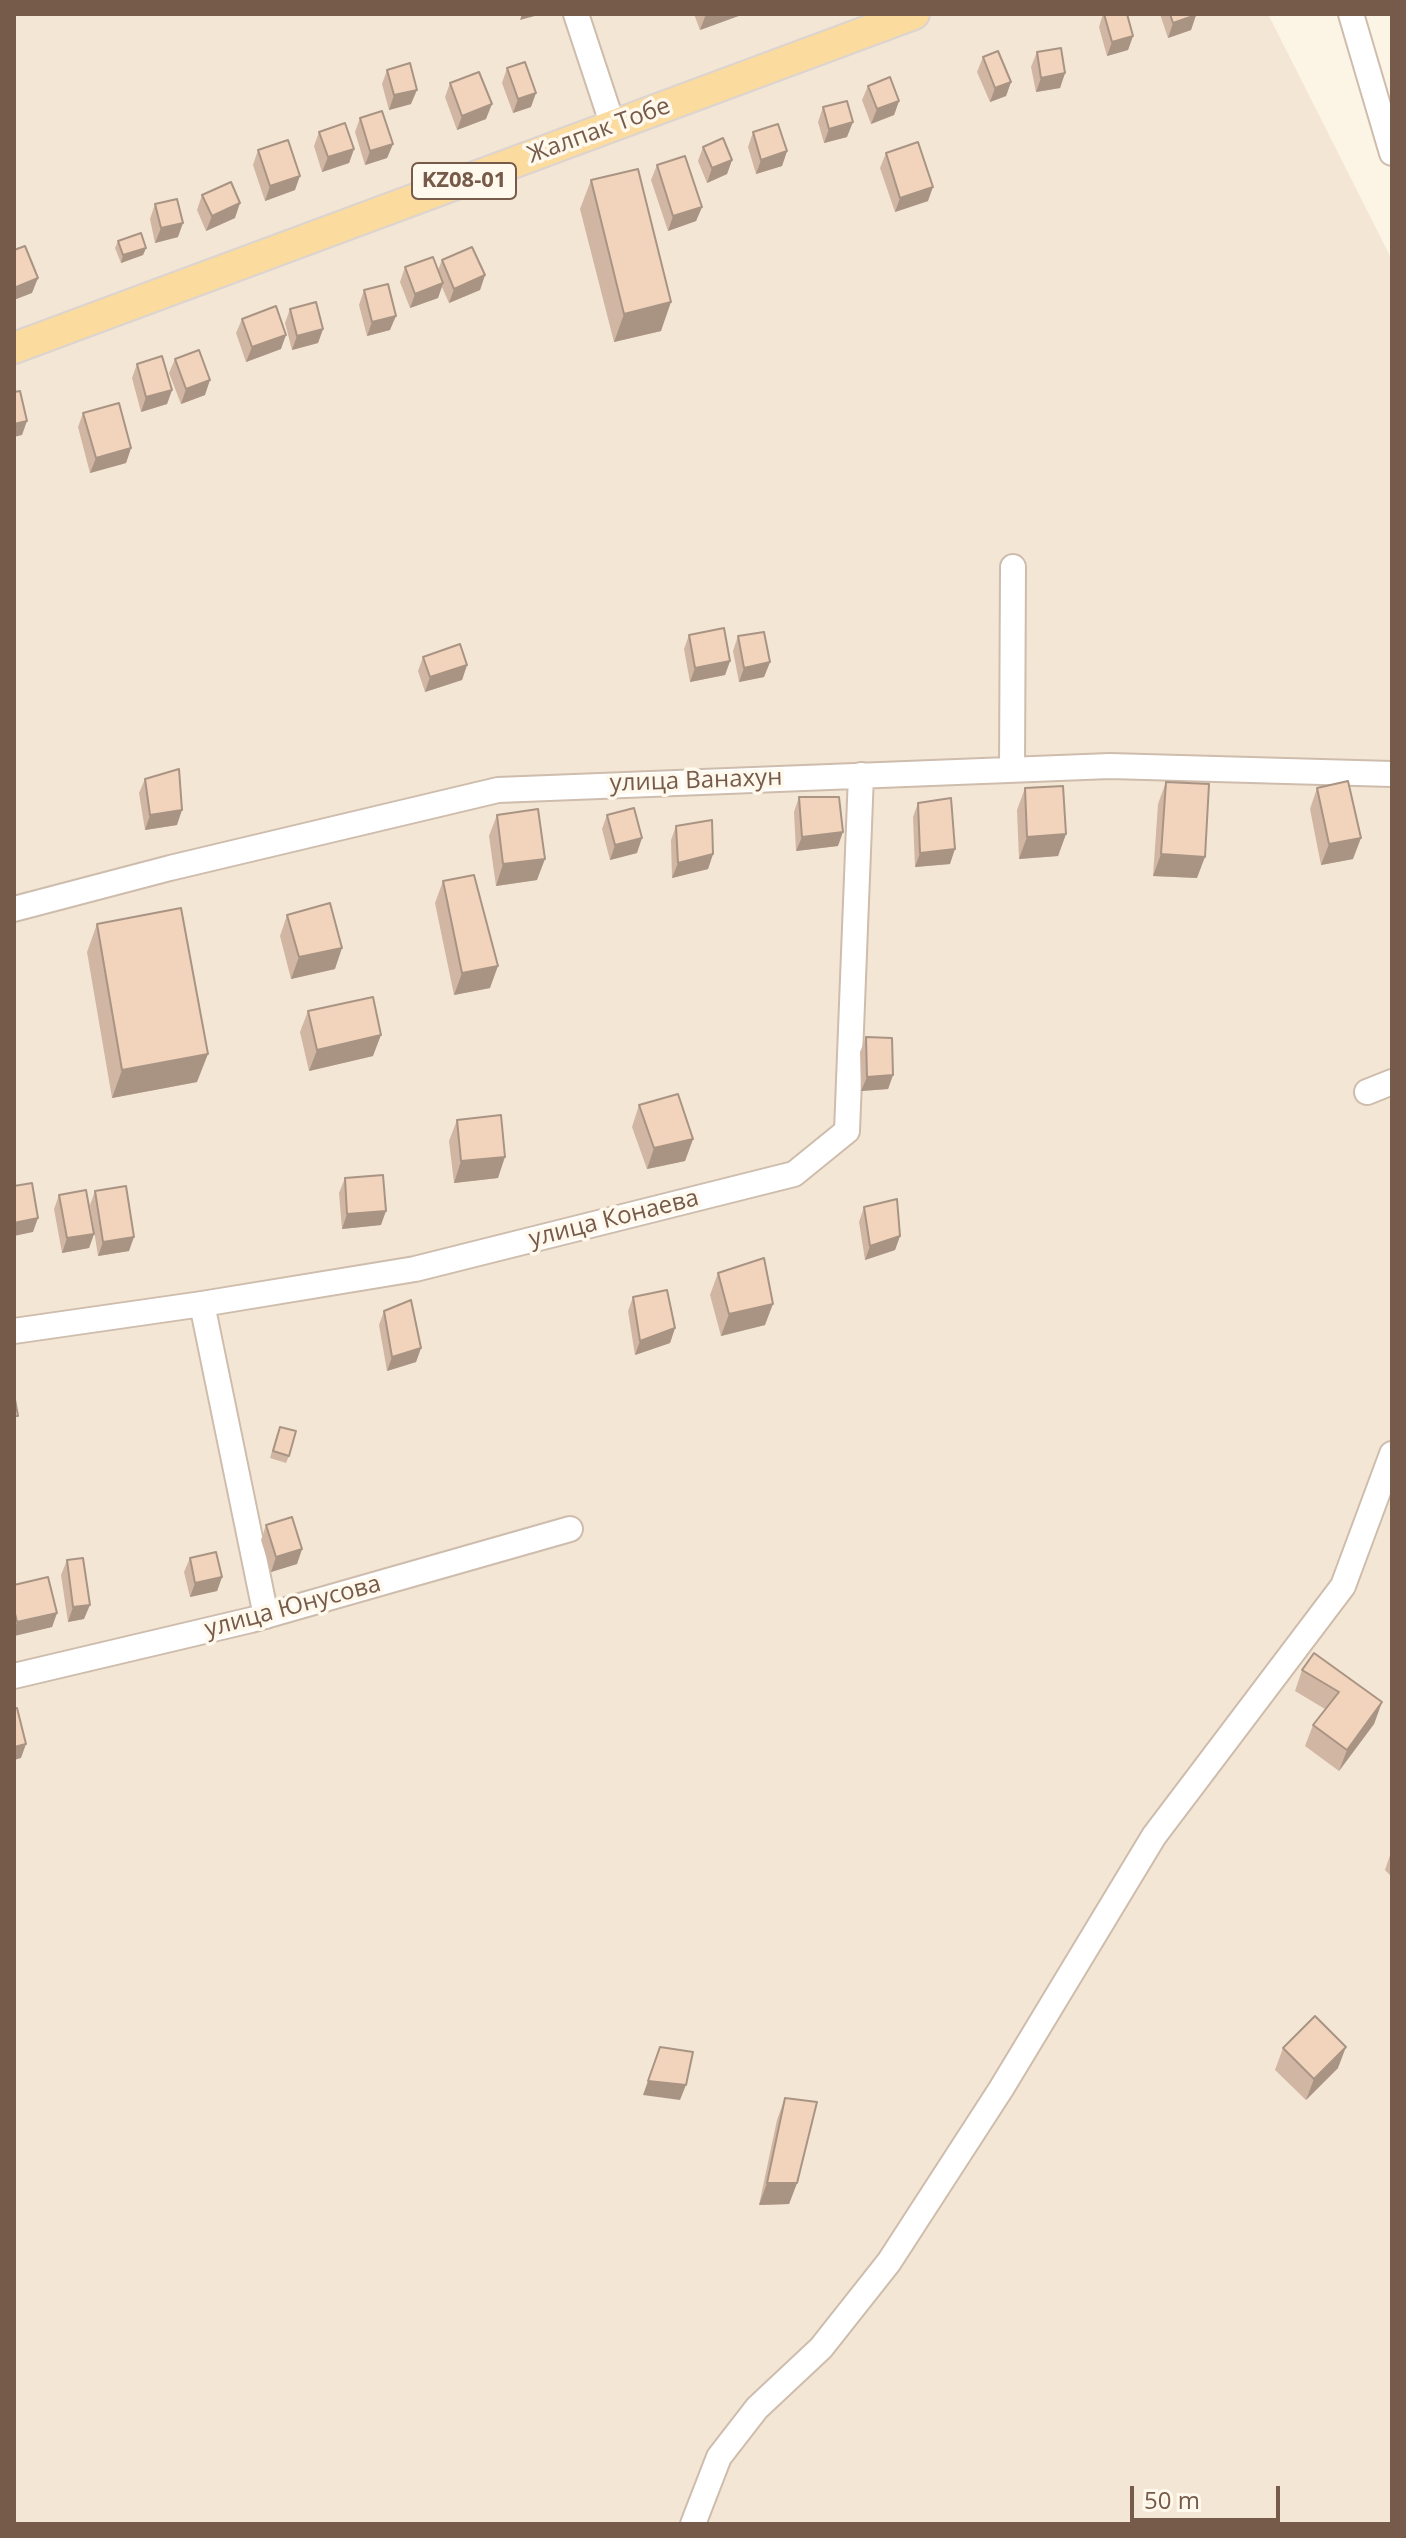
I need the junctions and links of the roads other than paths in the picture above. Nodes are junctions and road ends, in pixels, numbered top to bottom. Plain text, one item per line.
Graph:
1 (576, 14) edge
2 (914, 14) edge
3 (1351, 14) edge
4 (613, 126) junction
5 (1392, 153) edge
6 (14, 348) edge
7 (1013, 567) dead end
8 (1012, 769) junction
9 (1392, 774) edge
10 (861, 775) junction
11 (14, 909) edge
12 (1392, 1082) edge
13 (1367, 1092) dead end
14 (202, 1304) junction
15 (14, 1331) edge
16 (1392, 1454) edge
17 (570, 1529) dead end
18 (266, 1616) junction
19 (14, 1676) edge
20 (693, 2524) edge

1 - 4 street
2 - 4 main road, Жалпак Тобе / KZ08-01
3 - 5 street
4 - 6 main road, Жалпак Тобе / KZ08-01
7 - 8 street
8 - 9 street, улица Ванахун
8 - 10 street, улица Ванахун
10 - 11 street, улица Ванахун
10 - 14 street, улица Конаева
12 - 13 street
14 - 15 street, улица Конаева
14 - 18 street
16 - 20 street
17 - 18 street, улица Юнусова
18 - 19 street, улица Юнусова

